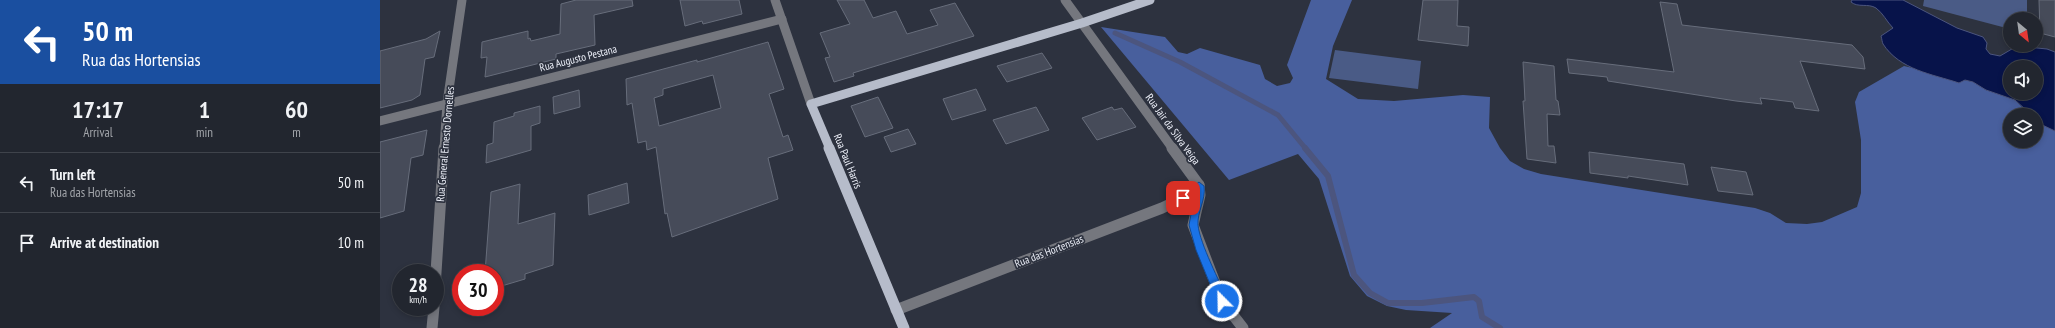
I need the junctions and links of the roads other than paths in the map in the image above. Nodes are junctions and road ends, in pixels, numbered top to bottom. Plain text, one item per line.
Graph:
1 (462, 0) edge
2 (775, 0) edge
3 (1065, 0) edge
4 (1150, 0) edge
5 (782, 19) junction
6 (1082, 23) junction
7 (447, 103) junction
8 (811, 104) junction
9 (380, 121) edge
10 (1199, 186) junction
11 (437, 264) edge
12 (896, 310) junction
13 (433, 316) edge
14 (432, 328) edge
15 (904, 328) edge
16 (1243, 328) edge

1 - 7 street, Rua General Ernesto Dornelles
2 - 5 street, Rua Paul Harris
3 - 6 street, Rua Jair da Silva Veiga
4 - 6 main road
5 - 7 street, Rua Augusto Pestana
5 - 8 street, Rua Paul Harris
6 - 8 main road
6 - 10 street, Rua Jair da Silva Veiga
7 - 9 street, Rua Augusto Pestana
7 - 11 street, Rua General Ernesto Dornelles
8 - 12 main road, Rua Paul Harris
10 - 12 street, Rua das Hortensias
10 - 16 street
12 - 15 main road, Rua Paul Harris
13 - 14 street

